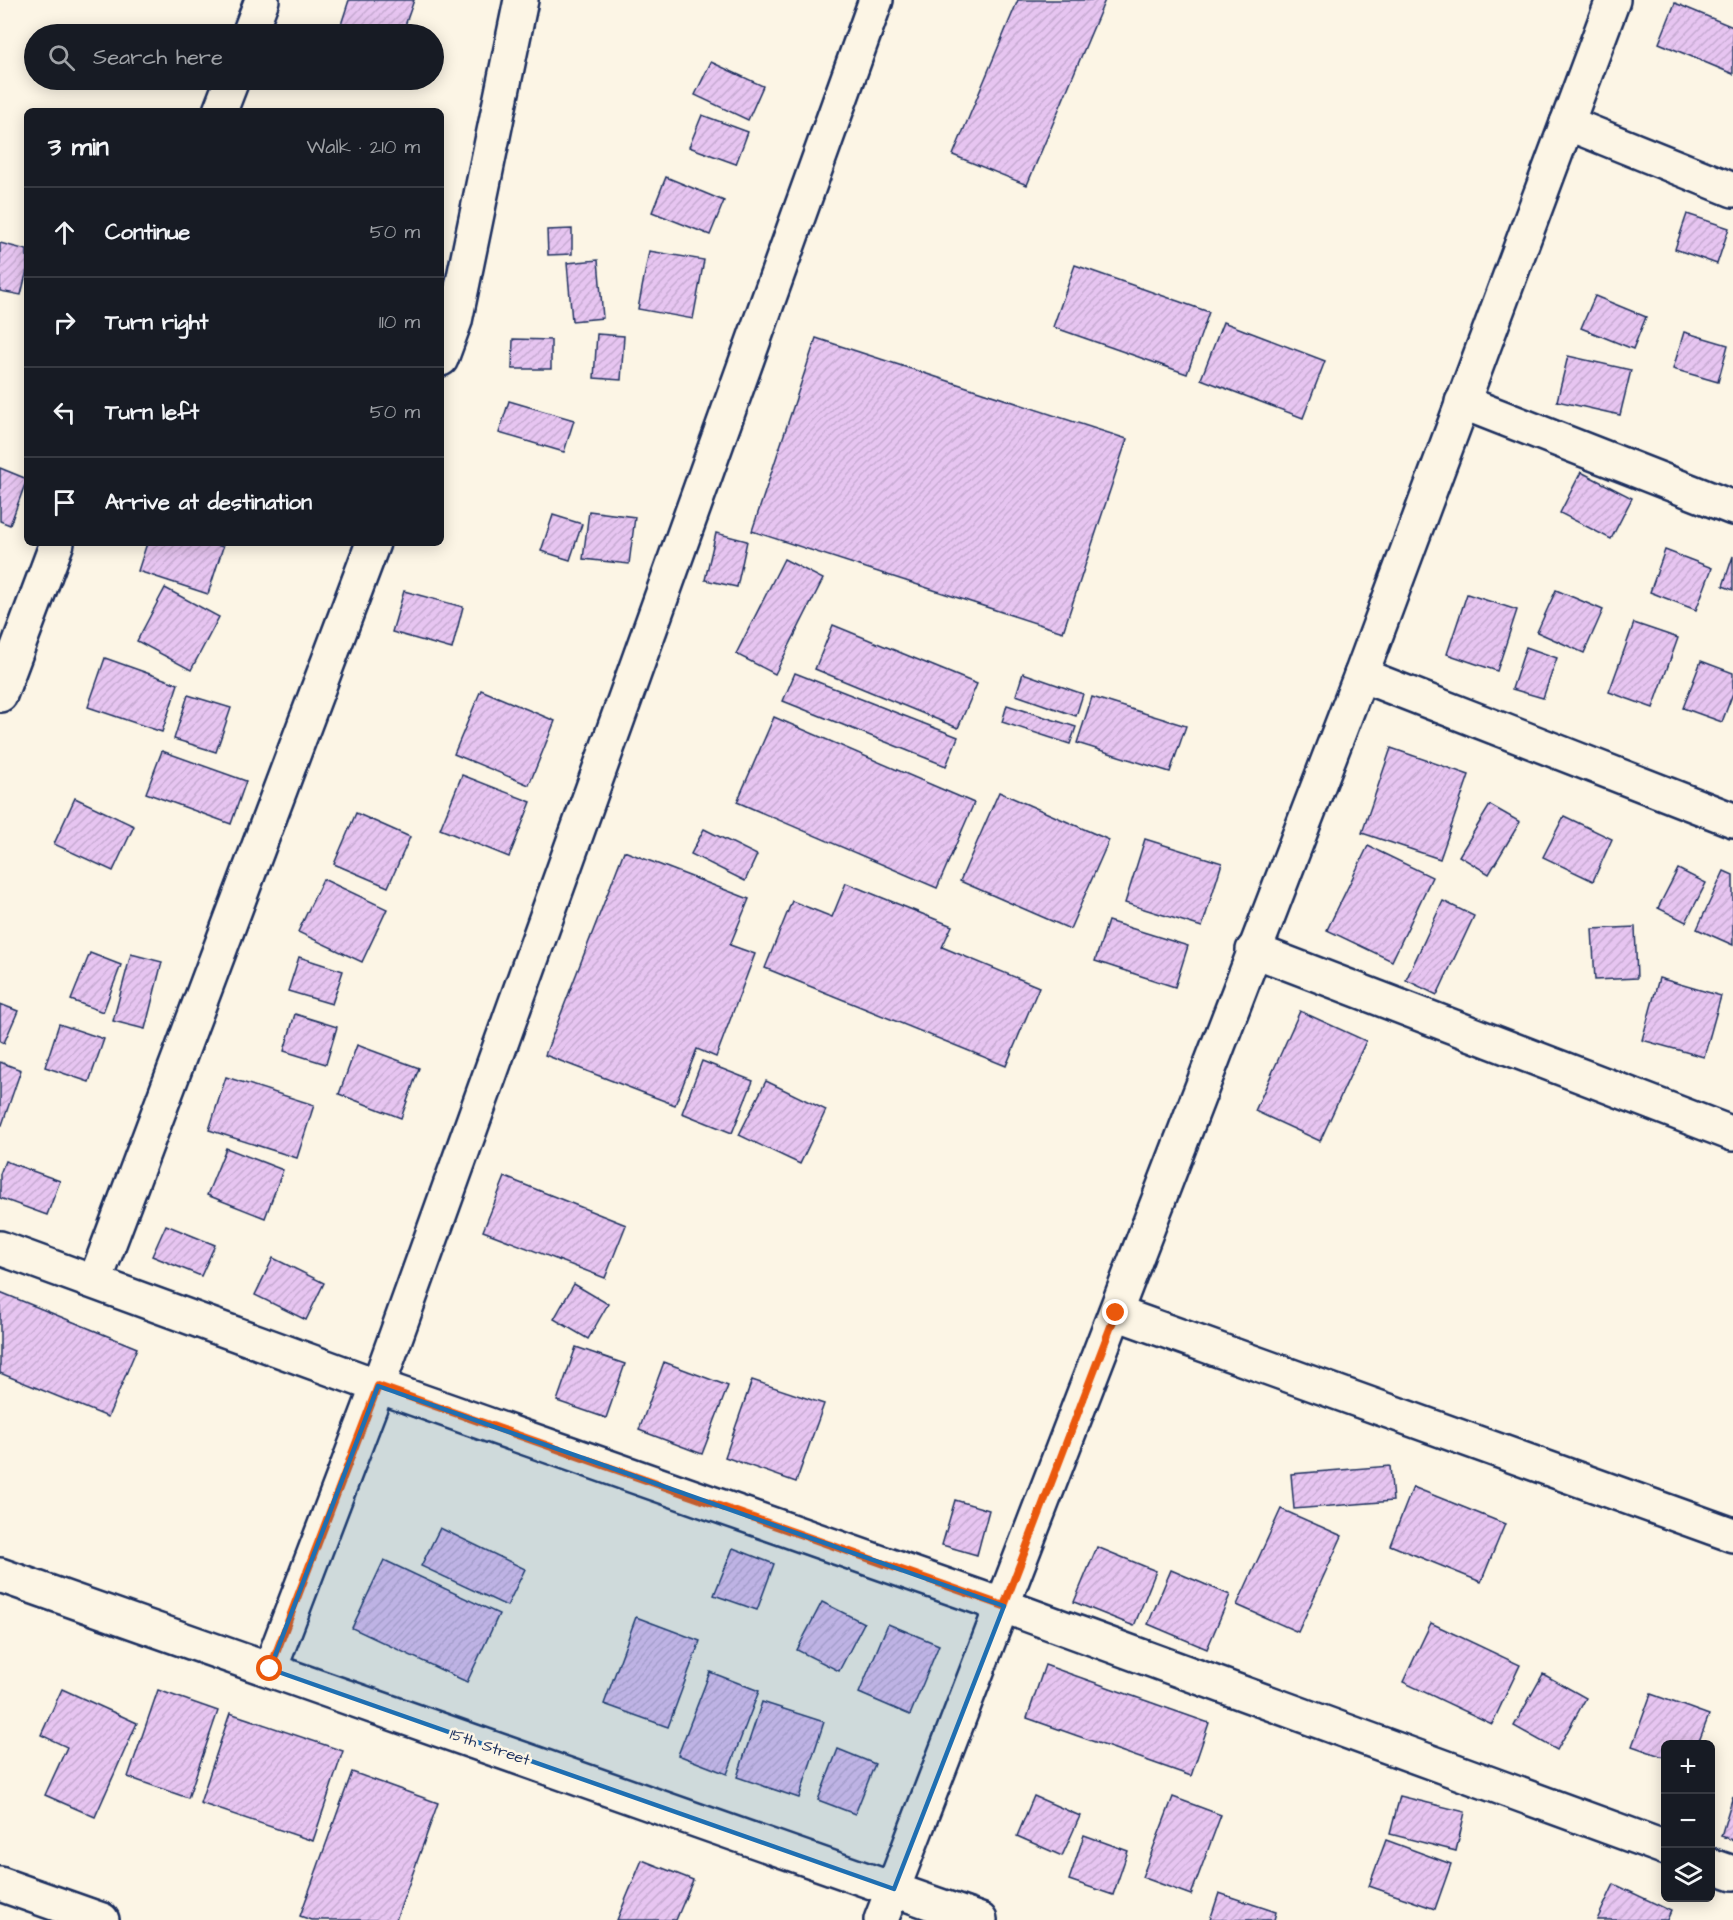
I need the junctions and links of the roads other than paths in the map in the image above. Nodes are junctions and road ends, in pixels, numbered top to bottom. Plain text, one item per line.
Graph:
1 (262, 0) edge
2 (521, 0) edge
3 (876, 0) edge
4 (1613, 0) edge
5 (253, 24) edge
6 (228, 90) edge
7 (221, 108) edge
8 (1567, 123) junction
9 (1733, 190) edge
10 (444, 351) edge
11 (1462, 402) junction
12 (1733, 508) edge
13 (56, 546) edge
14 (372, 546) edge
15 (1360, 675) junction
16 (0, 695) edge
17 (1733, 820) edge
18 (1253, 950) junction
19 (1733, 1134) edge
20 (0, 1248) edge
21 (95, 1281) junction
22 (1116, 1313) junction
23 (378, 1386) junction
24 (1733, 1535) edge
25 (0, 1575) edge
26 (1004, 1606) junction
27 (270, 1669) junction
28 (1661, 1847) edge
29 (1715, 1867) edge
30 (1733, 1873) edge
31 (0, 1884) edge
32 (894, 1889) junction
33 (102, 1920) edge
34 (881, 1920) edge
35 (980, 1920) edge

1 - 5 street
2 - 10 street
3 - 23 street
4 - 8 street
6 - 7 street
8 - 9 street
8 - 11 street
11 - 12 street
11 - 15 street
13 - 16 street
14 - 21 street
15 - 17 street
15 - 18 street
18 - 19 street
18 - 22 street
20 - 21 street
21 - 23 street
22 - 24 street
22 - 26 street
23 - 26 street
23 - 27 street
25 - 27 street, 15th Street
26 - 28 street
26 - 32 street
27 - 32 street, 15th Street
29 - 30 street
31 - 33 street
32 - 34 street
32 - 35 street, 15th Street

